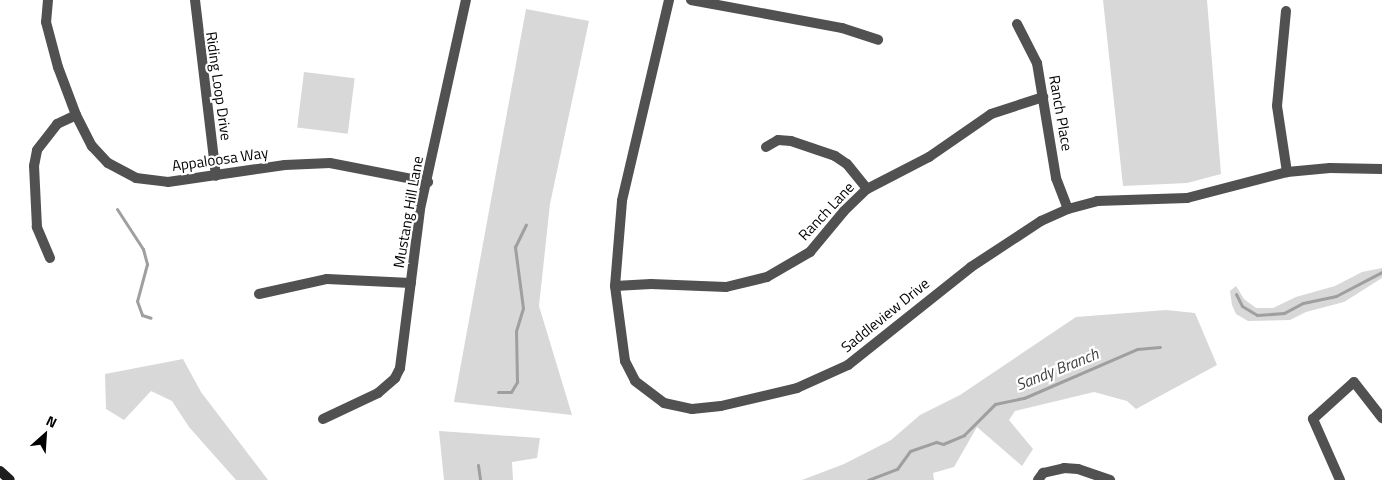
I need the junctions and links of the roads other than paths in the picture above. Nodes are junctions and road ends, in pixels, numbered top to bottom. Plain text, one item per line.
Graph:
1 (48, 0) edge
2 (194, 0) edge
3 (466, 0) edge
4 (669, 0) edge
5 (691, 0) edge
6 (1286, 11) dead end
7 (1017, 24) dead end
8 (878, 40) dead end
9 (1043, 98) junction
10 (76, 115) junction
11 (766, 147) dead end
12 (1382, 169) edge
13 (1287, 172) junction
14 (216, 176) junction
15 (428, 182) junction
16 (867, 189) junction
17 (1068, 209) junction
18 (50, 258) dead end
19 (411, 283) junction
20 (615, 286) junction
21 (259, 294) dead end
22 (1382, 418) edge
23 (324, 419) dead end
24 (0, 471) edge
25 (10, 480) edge
26 (1038, 480) edge
27 (1110, 480) edge
28 (1340, 480) edge

1 - 10 street, Appaloosa Way
2 - 14 street, Riding Loop Drive
3 - 15 street, Mustang Hill Lane
4 - 20 street, Saddleview Drive
5 - 8 street
6 - 13 street
7 - 9 street, Ranch Place
9 - 16 street, Ranch Lane
9 - 17 street, Ranch Place
10 - 14 street, Appaloosa Way
10 - 18 street
11 - 16 street
12 - 13 street, Saddleview Drive
13 - 17 street, Saddleview Drive
14 - 15 street, Appaloosa Way
15 - 19 street, Mustang Hill Lane
16 - 20 street, Ranch Lane
17 - 20 street, Saddleview Drive
19 - 21 street
19 - 23 street, Mustang Hill Lane
22 - 28 street
24 - 25 main road
26 - 27 street

